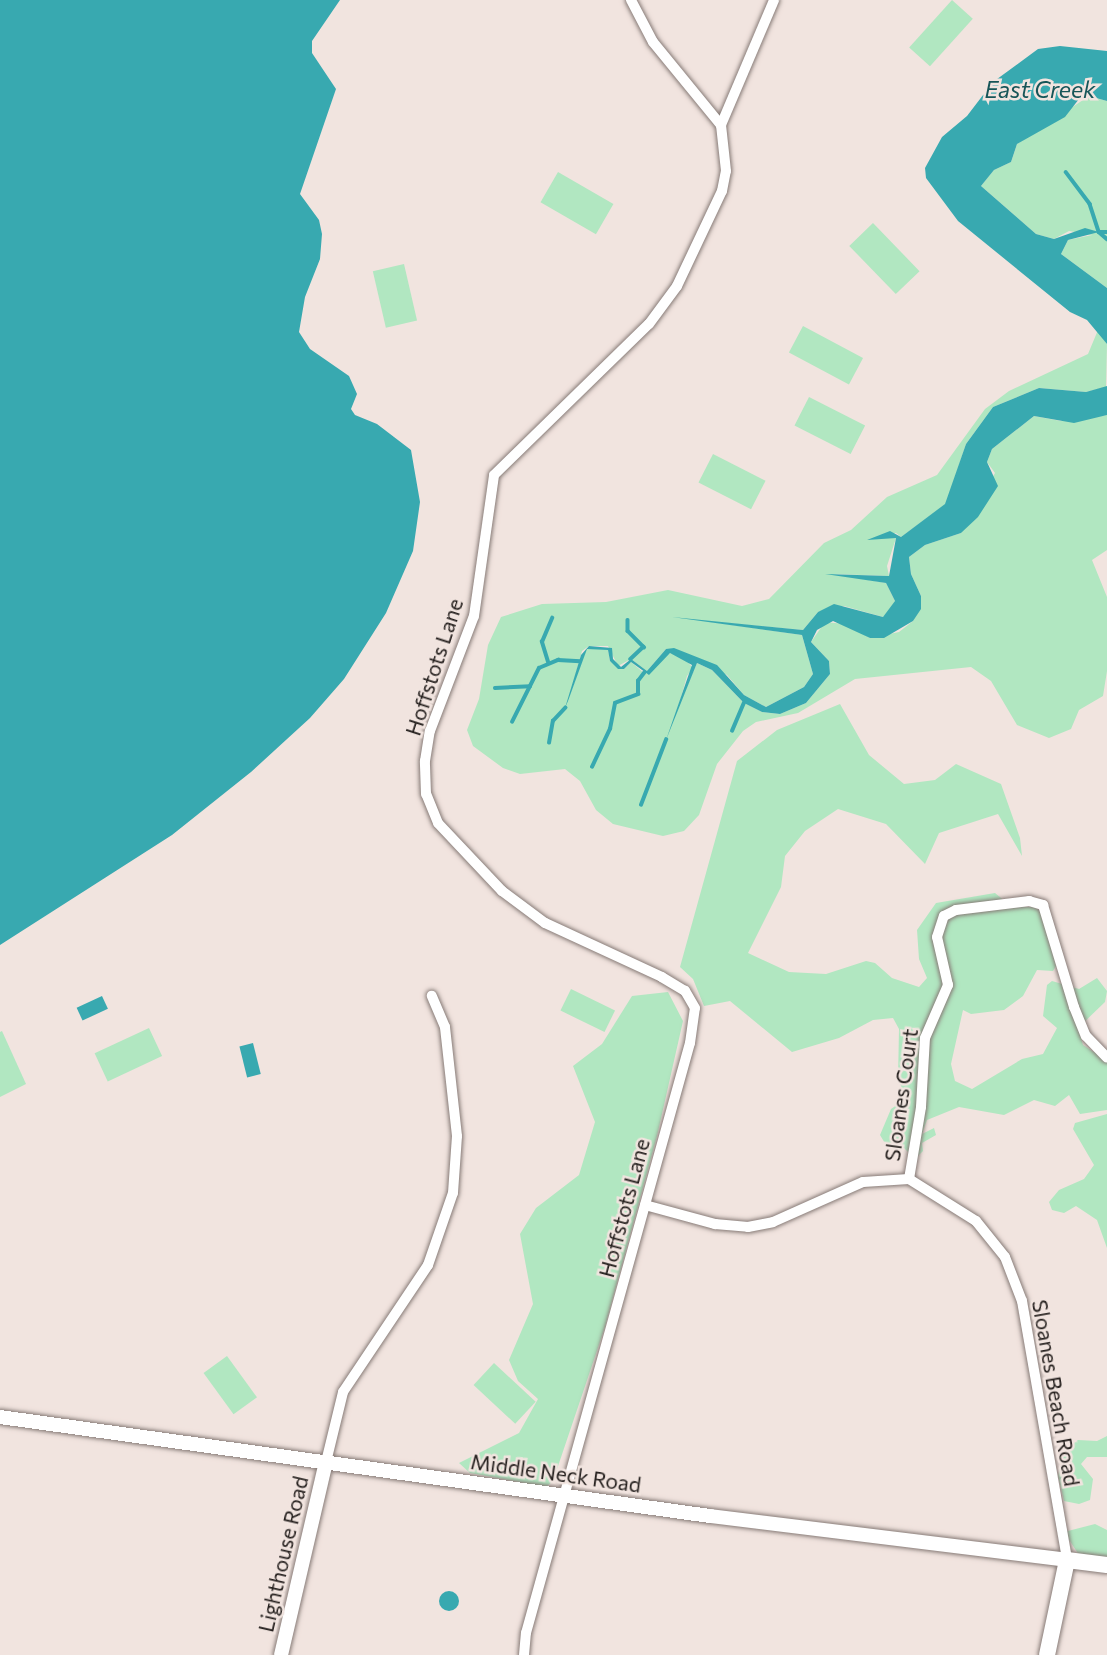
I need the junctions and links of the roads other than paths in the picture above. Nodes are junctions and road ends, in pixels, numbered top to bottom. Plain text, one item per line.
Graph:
1 (631, 0) edge
2 (774, 0) edge
3 (721, 125) junction
4 (432, 996) dead end
5 (1107, 1058) edge
6 (909, 1179) junction
7 (645, 1205) junction
8 (0, 1417) edge
9 (326, 1462) junction
10 (564, 1496) junction
11 (1066, 1560) junction
12 (1107, 1565) edge
13 (281, 1655) edge
14 (524, 1655) edge
15 (1047, 1655) edge

1 - 3 street
2 - 3 street, Hoffstots Lane
3 - 7 street, Hoffstots Lane
4 - 9 street
5 - 6 street, Sloanes Court
6 - 7 street
6 - 11 street, Sloanes Beach Road
7 - 10 street, Hoffstots Lane
8 - 9 street, Middle Neck Road
9 - 10 street, Middle Neck Road
9 - 13 street, Lighthouse Road
10 - 11 street, Middle Neck Road
10 - 14 street, Hoffstots Lane
11 - 12 main road, Middle Neck Road
11 - 15 main road

